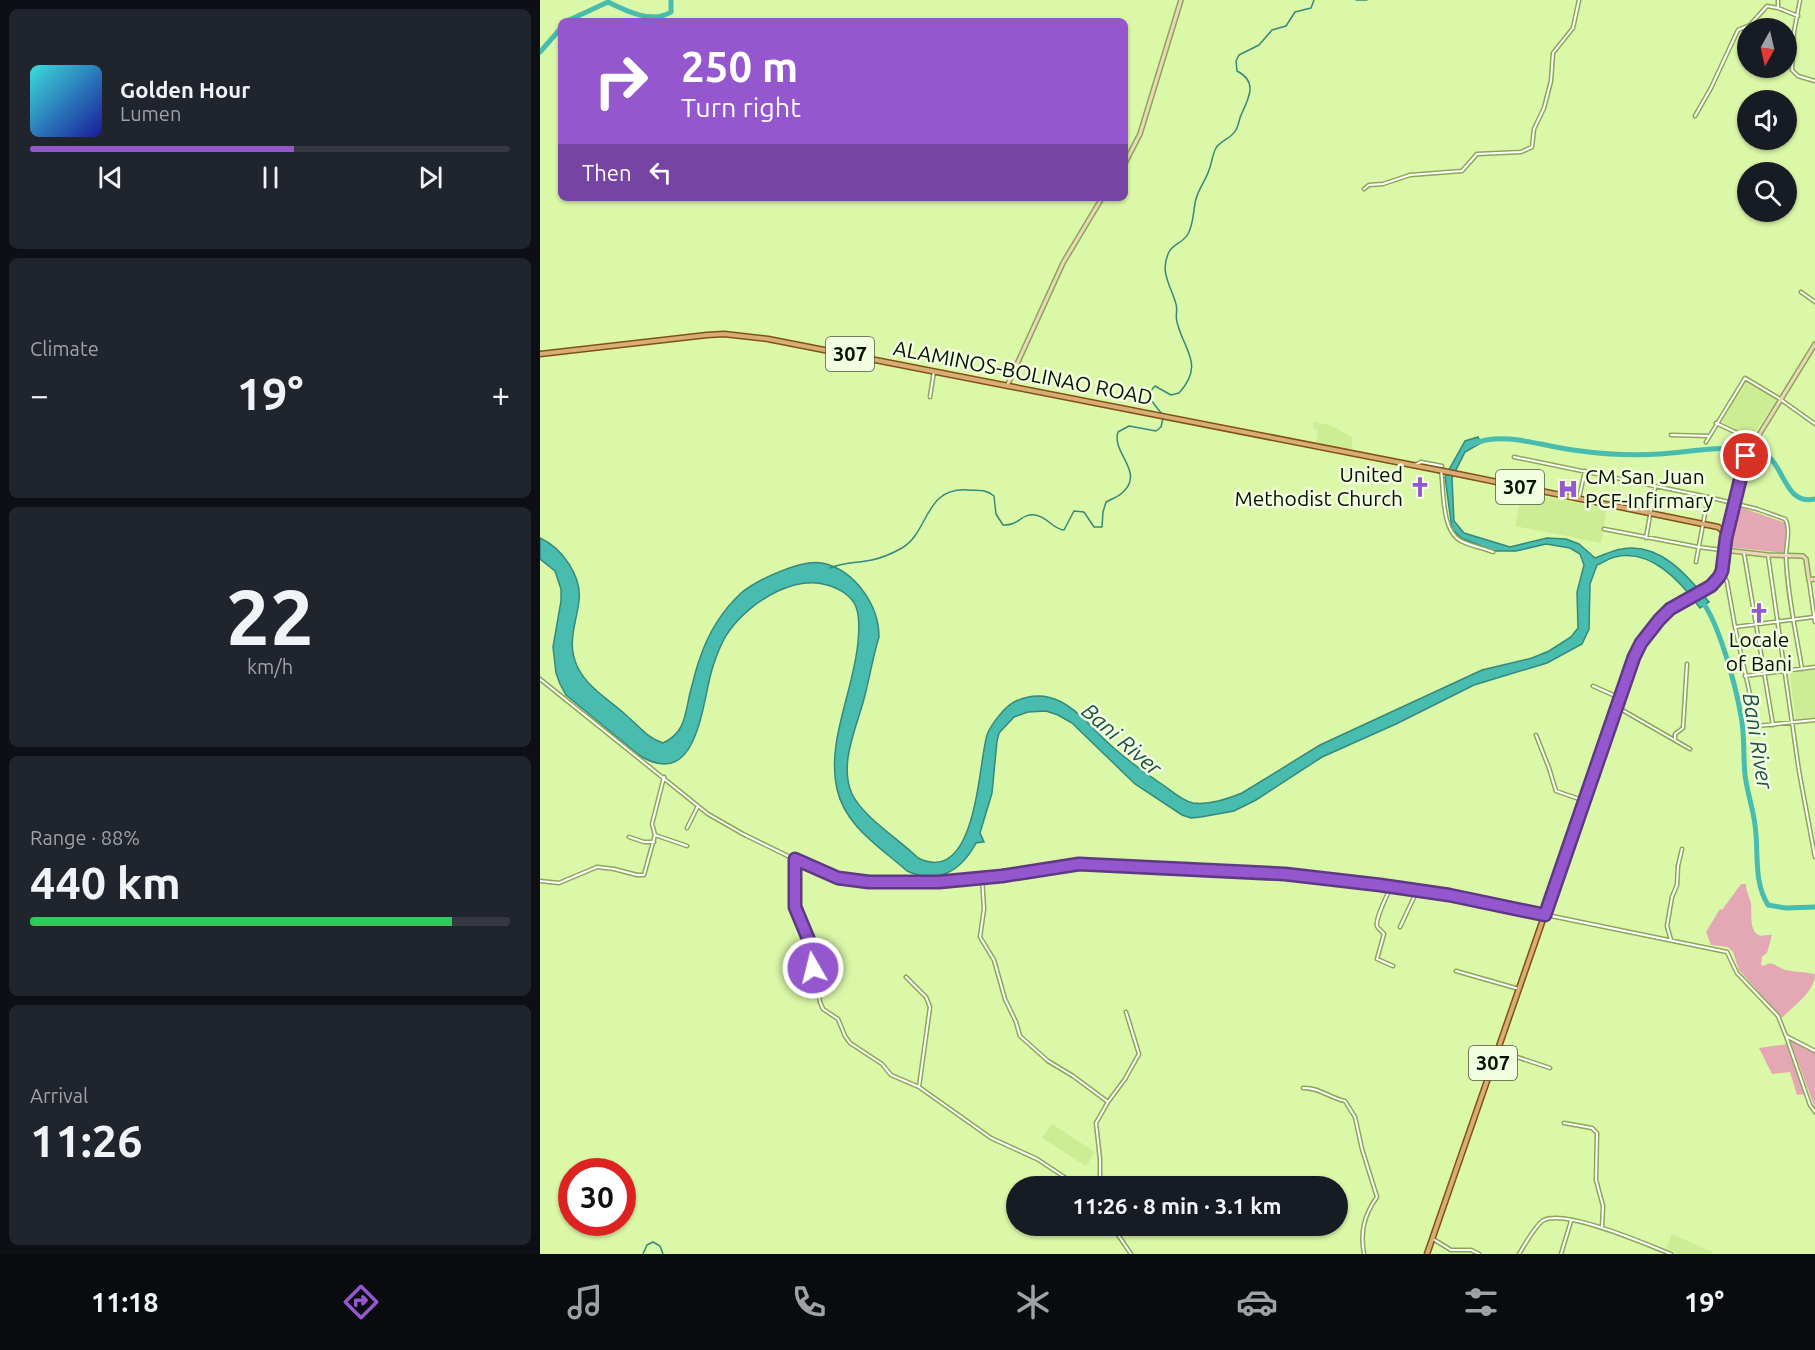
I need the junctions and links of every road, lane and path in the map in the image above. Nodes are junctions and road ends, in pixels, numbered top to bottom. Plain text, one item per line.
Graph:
1 (1181, 0) edge
2 (1579, 0) edge
3 (1778, 0) edge
4 (1800, 0) edge
5 (1778, 8) junction
6 (1798, 16) junction
7 (1815, 81) edge
8 (1695, 116) dead end
9 (1128, 157) edge
10 (1364, 189) dead end
11 (1100, 201) edge
12 (1801, 292) dead end
13 (1815, 302) edge
14 (1815, 344) edge
15 (540, 354) edge
16 (934, 371) junction
17 (1008, 386) junction
18 (930, 397) dead end
19 (1780, 399) junction
20 (1716, 423) junction
21 (1815, 424) edge
22 (1671, 435) dead end
23 (1709, 436) junction
24 (1706, 442) dead end
25 (1754, 442) junction
26 (1514, 457) dead end
27 (1442, 469) junction
28 (1585, 471) junction
29 (1656, 486) junction
30 (1708, 497) junction
31 (1578, 499) junction
32 (1734, 503) junction
33 (1651, 513) junction
34 (1703, 524) junction
35 (1729, 525) junction
36 (1718, 527) junction
37 (1604, 529) dead end
38 (1646, 538) junction
39 (1726, 538) junction
40 (1698, 547) junction
41 (1724, 550) junction
42 (1493, 552) dead end
43 (1744, 552) junction
44 (1768, 555) junction
45 (1786, 556) junction
46 (1696, 562) dead end
47 (1722, 571) junction
48 (1815, 579) edge
49 (1809, 580) junction
50 (1814, 617) edge
51 (1794, 620) junction
52 (1776, 622) junction
53 (1815, 622) edge
54 (1755, 624) junction
55 (1735, 627) junction
56 (1687, 664) dead end
57 (1815, 667) edge
58 (1802, 669) junction
59 (1784, 670) junction
60 (1763, 673) junction
61 (1745, 676) junction
62 (540, 679) edge
63 (1593, 686) dead end
64 (1620, 698) junction
65 (1617, 707) junction
66 (1815, 720) edge
67 (1793, 722) junction
68 (1773, 725) junction
69 (1536, 735) dead end
70 (1675, 741) junction
71 (1690, 749) dead end
72 (664, 777) junction
73 (1585, 801) junction
74 (698, 806) junction
75 (687, 828) dead end
76 (655, 835) junction
77 (629, 837) dead end
78 (654, 842) junction
79 (687, 846) dead end
80 (1682, 849) dead end
81 (1815, 857) edge
82 (795, 859) junction
83 (982, 877) junction
84 (540, 881) edge
85 (1391, 887) junction
86 (1417, 891) junction
87 (1545, 915) junction
88 (1400, 927) dead end
89 (1671, 940) junction
90 (1393, 966) dead end
91 (1456, 971) dead end
92 (906, 977) dead end
93 (1519, 989) junction
94 (1126, 1012) dead end
95 (1786, 1036) junction
96 (1498, 1050) junction
97 (1815, 1051) edge
98 (1550, 1068) dead end
99 (919, 1087) junction
100 (1303, 1088) dead end
101 (1108, 1102) junction
102 (1815, 1112) edge
103 (1564, 1123) dead end
104 (1063, 1176) edge
105 (1100, 1176) edge
106 (1571, 1221) junction
107 (1602, 1228) junction
108 (1119, 1236) edge
109 (1433, 1239) junction
110 (1131, 1254) edge
111 (1364, 1254) edge
112 (1427, 1254) edge
113 (1479, 1254) edge
114 (1519, 1254) edge
115 (1561, 1254) edge
116 (1671, 1254) edge

1 - 9 main road
2 - 10 street
3 - 5 street
4 - 6 street
5 - 6 street
5 - 8 street
6 - 7 street
11 - 17 main road
12 - 13 street
14 - 19 main road
15 - 16 main road, ALAMINOS-BOLINAO ROAD / 307
16 - 17 main road, ALAMINOS-BOLINAO ROAD / 307
16 - 18 street
17 - 27 main road, ALAMINOS-BOLINAO ROAD / 307
19 - 20 street
19 - 21 street
19 - 25 main road
20 - 23 street
20 - 25 street
22 - 23 street
23 - 24 street
25 - 32 main road
26 - 28 street
27 - 31 main road, ALAMINOS-BOLINAO ROAD / 307
27 - 42 street
28 - 29 street
28 - 31 street
29 - 30 street
29 - 33 street
30 - 32 street
30 - 34 street
31 - 33 main road, 307
32 - 35 main road
32 - 45 street
33 - 34 main road, 307
33 - 38 street
34 - 36 main road, 307
34 - 40 street
35 - 36 main road
35 - 39 main road
36 - 39 main road
37 - 38 street
38 - 40 street
39 - 41 main road
40 - 41 street
40 - 46 street
41 - 43 main road
41 - 47 main road
43 - 44 main road
43 - 54 street
44 - 45 main road
44 - 52 street
45 - 49 main road
45 - 51 street
47 - 55 street
47 - 64 main road, 307
48 - 49 main road
49 - 50 street
50 - 51 street
50 - 53 street
51 - 52 street
51 - 58 street
52 - 54 street
52 - 59 street
54 - 55 street
54 - 60 street
55 - 61 street
56 - 70 street
57 - 58 street
58 - 59 street
59 - 60 street
59 - 67 street
60 - 61 street
60 - 68 street
61 - 68 street
62 - 72 street
63 - 64 street
64 - 65 main road, 307
65 - 70 street
65 - 73 main road, 307
66 - 67 street
67 - 68 street
67 - 81 street
69 - 73 street
70 - 71 street
72 - 74 street
72 - 76 street
73 - 87 main road, 307
74 - 75 street
74 - 82 street
76 - 78 street
76 - 79 street
77 - 78 street
78 - 84 street
80 - 89 street
82 - 83 street
82 - 99 street
83 - 85 street
83 - 101 street
85 - 86 street
85 - 90 street
86 - 87 street
86 - 88 street
87 - 89 street
87 - 93 main road, 307
89 - 95 street
91 - 93 street
92 - 99 street
93 - 96 main road, 307
94 - 101 street
95 - 97 street
95 - 102 street
96 - 98 street
96 - 109 main road, 307
99 - 104 street
100 - 111 street
101 - 105 street
103 - 107 street
106 - 107 street
106 - 114 street
106 - 115 street
107 - 116 street
108 - 110 street
109 - 112 main road, 307
109 - 113 street

